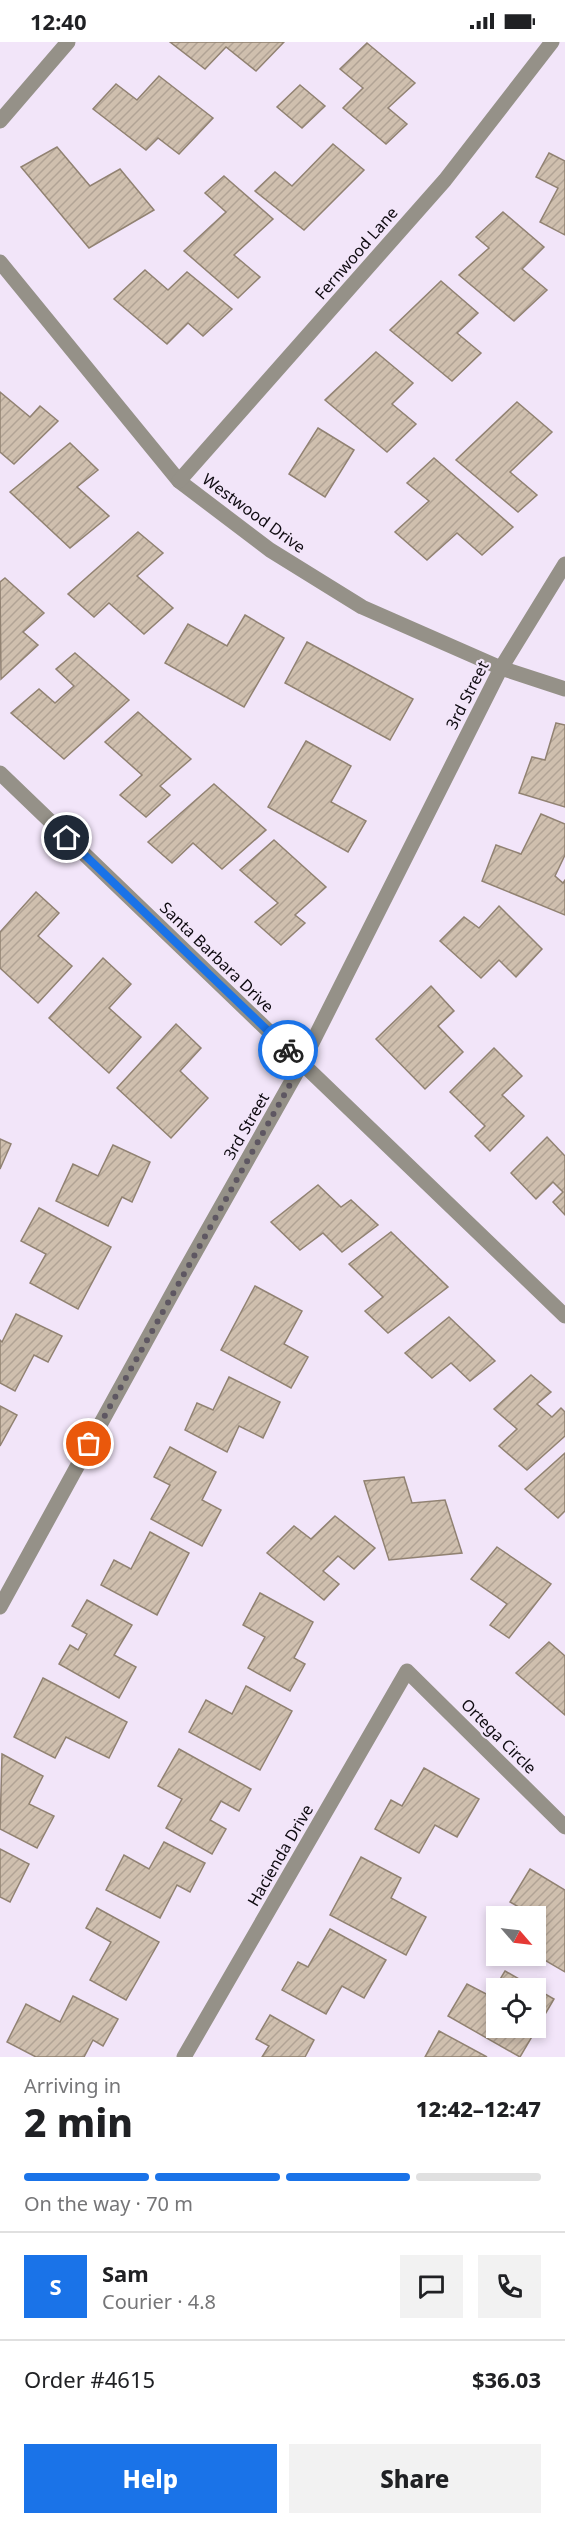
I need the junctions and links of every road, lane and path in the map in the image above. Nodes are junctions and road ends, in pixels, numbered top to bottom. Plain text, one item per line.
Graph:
1 (68, 42) edge
2 (552, 42) edge
3 (0, 121) edge
4 (0, 262) edge
5 (179, 481) junction
6 (565, 564) edge
7 (501, 668) junction
8 (565, 689) edge
9 (0, 773) edge
10 (302, 1063) junction
11 (565, 1316) edge
12 (0, 1607) edge
13 (407, 1671) joint
14 (565, 1827) edge
15 (184, 2057) edge

1 - 3 street
2 - 5 street, Fernwood Lane
4 - 5 street, Westwood Drive
5 - 7 street, Westwood Drive
6 - 7 street, 3rd Street
7 - 8 street, Westwood Drive
7 - 10 street, 3rd Street
9 - 10 street, Santa Barbara Drive
10 - 11 street, Santa Barbara Drive
10 - 12 street, 3rd Street
13 - 14 street, Ortega Circle
13 - 15 street, Hacienda Drive

